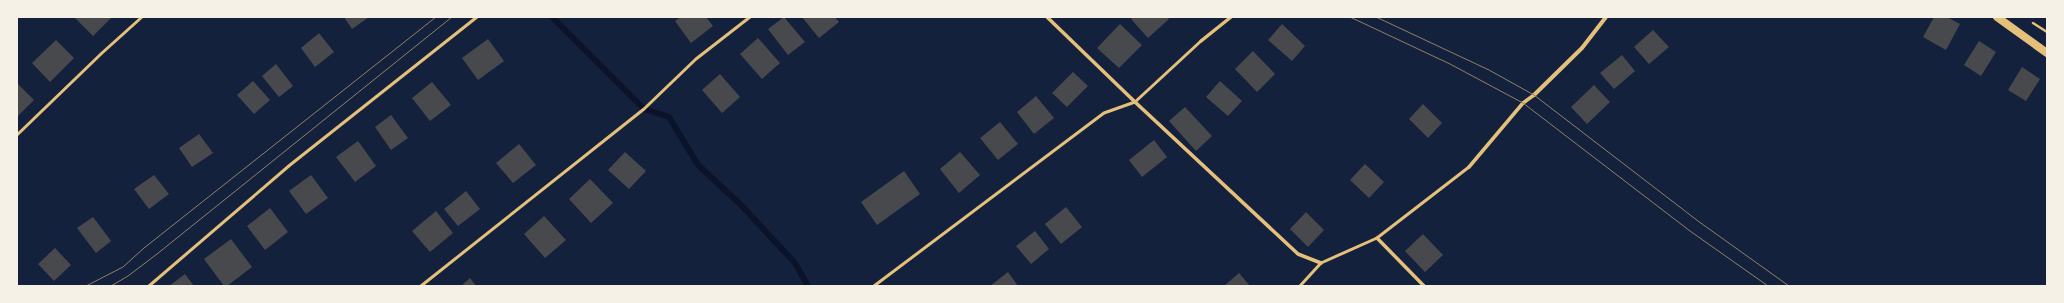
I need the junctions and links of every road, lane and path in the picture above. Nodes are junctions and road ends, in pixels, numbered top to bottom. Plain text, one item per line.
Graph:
1 (142, 17) edge
2 (477, 17) edge
3 (750, 17) edge
4 (1047, 17) edge
5 (1231, 17) edge
6 (1606, 17) edge
7 (1997, 17) edge
8 (2030, 21) dead end
9 (2047, 32) edge
10 (1201, 41) joint
11 (2047, 53) edge
12 (1534, 95) joint
13 (1134, 102) junction
14 (17, 135) edge
15 (1469, 167) joint
16 (1377, 238) junction
17 (1321, 263) junction
18 (150, 286) edge
19 (421, 286) edge
20 (874, 286) edge
21 (1300, 286) edge
22 (1424, 286) edge

1 - 14 lane
2 - 18 lane
3 - 19 lane
4 - 13 street
5 - 10 street
6 - 12 street
7 - 11 main road
8 - 9 path
10 - 13 lane
12 - 15 street
13 - 17 street
13 - 20 lane
15 - 16 lane
16 - 17 lane
16 - 22 street
17 - 21 lane

